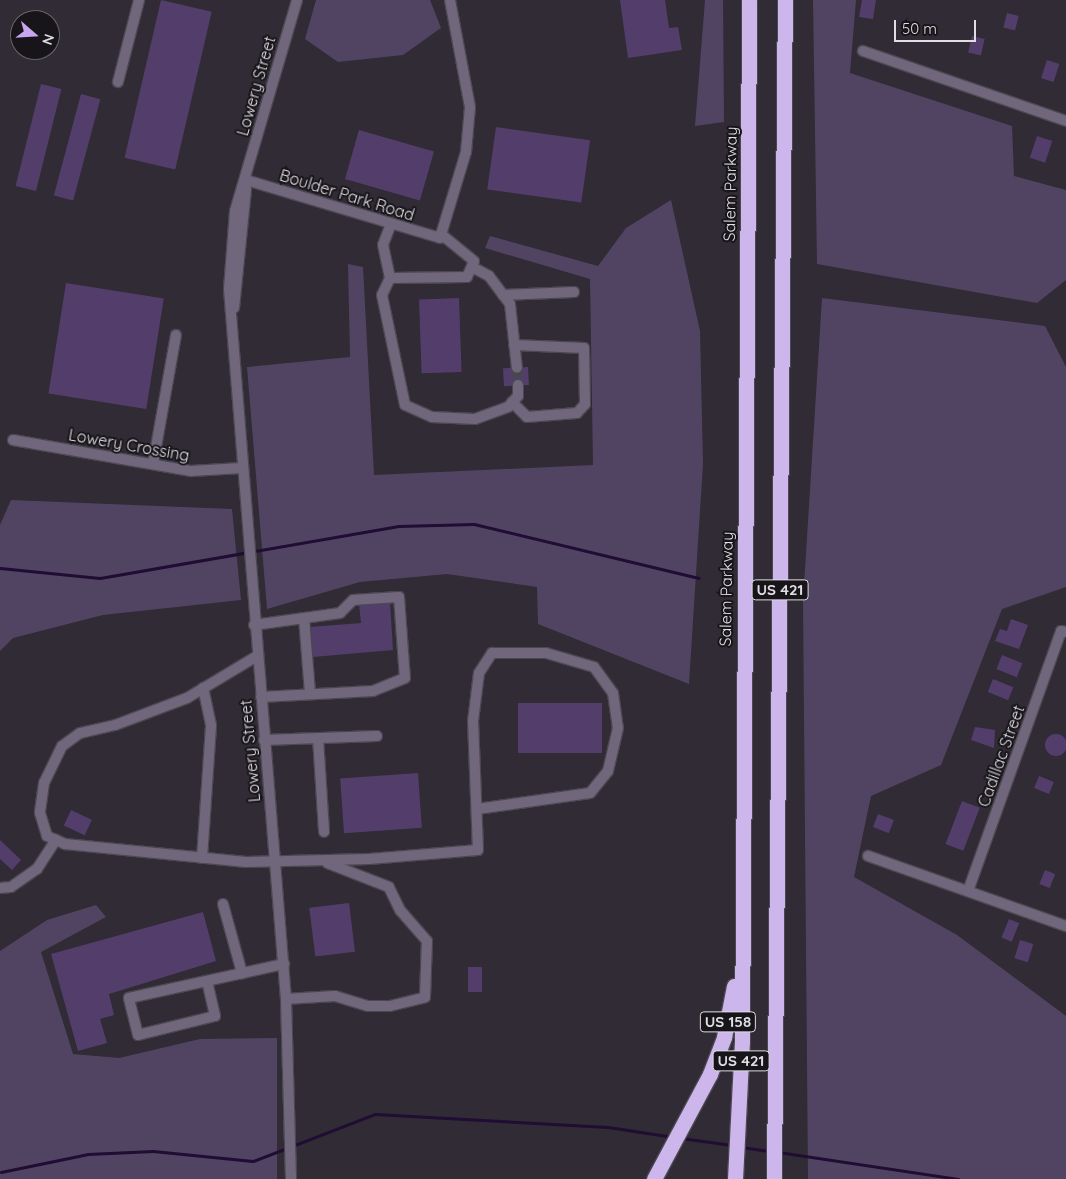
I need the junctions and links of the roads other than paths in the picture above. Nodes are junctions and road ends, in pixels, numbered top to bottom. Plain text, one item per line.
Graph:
1 (139, 0) edge
2 (298, 0) edge
3 (450, 0) edge
4 (748, 0) edge
5 (785, 0) edge
6 (862, 51) dead end
7 (118, 82) dead end
8 (1066, 121) edge
9 (246, 180) junction
10 (391, 224) junction
11 (440, 236) junction
12 (474, 268) junction
13 (390, 278) junction
14 (574, 292) dead end
15 (503, 295) junction
16 (176, 335) dead end
17 (514, 345) junction
18 (517, 368) tunnel mouth
19 (518, 385) tunnel mouth
20 (512, 402) junction
21 (13, 440) dead end
22 (154, 464) junction
23 (241, 468) junction
24 (304, 618) junction
25 (254, 625) junction
26 (1064, 632) edge
27 (257, 656) junction
28 (203, 688) junction
29 (310, 692) junction
30 (261, 697) junction
31 (377, 736) dead end
32 (318, 738) junction
33 (264, 740) junction
34 (476, 809) junction
35 (324, 832) dead end
36 (56, 840) junction
37 (868, 856) dead end
38 (202, 858) junction
39 (274, 858) junction
40 (324, 862) junction
41 (0, 888) edge
42 (968, 891) junction
43 (223, 904) dead end
44 (1066, 926) edge
45 (740, 943) junction
46 (284, 964) junction
47 (242, 973) junction
48 (207, 980) junction
49 (286, 999) junction
50 (291, 1179) edge
51 (654, 1179) edge
52 (735, 1179) edge
53 (774, 1179) edge

1 - 7 street
2 - 9 street, Lowery Street
3 - 11 street
4 - 45 highway, Salem Parkway / US 421
5 - 53 highway, US 421
6 - 8 street
9 - 10 street, Boulder Park Road
9 - 23 street, Lowery Street
10 - 11 street, Boulder Park Road
10 - 13 street
11 - 12 street, Boulder Park Road
12 - 13 street
12 - 15 street, Boulder Park Road
13 - 20 street
14 - 15 street
15 - 17 street, Boulder Park Road
16 - 22 street
17 - 18 street, Boulder Park Road
17 - 20 street
19 - 20 street
21 - 22 street, Lowery Crossing
22 - 23 street, Lowery Crossing
23 - 25 street, Lowery Street
24 - 25 street
24 - 29 street
24 - 29 street
25 - 27 street, Lowery Street
26 - 42 street, Cadillac Street
27 - 28 street
27 - 30 street, Lowery Street
28 - 36 street
28 - 38 street
29 - 30 street
30 - 33 street, Lowery Street
31 - 32 street
32 - 33 street
32 - 35 street
33 - 39 street, Lowery Street
34 - 34 street
34 - 40 street
36 - 38 street
36 - 41 street
37 - 42 street
38 - 39 street
39 - 40 street
39 - 46 street, Lowery Street
40 - 49 street
42 - 44 street
43 - 47 street
45 - 51 highway, US 158
45 - 52 highway, Salem Parkway / US 421
46 - 47 street
46 - 49 street, Lowery Street
47 - 48 street
48 - 48 street
49 - 50 street, Lowery Street

